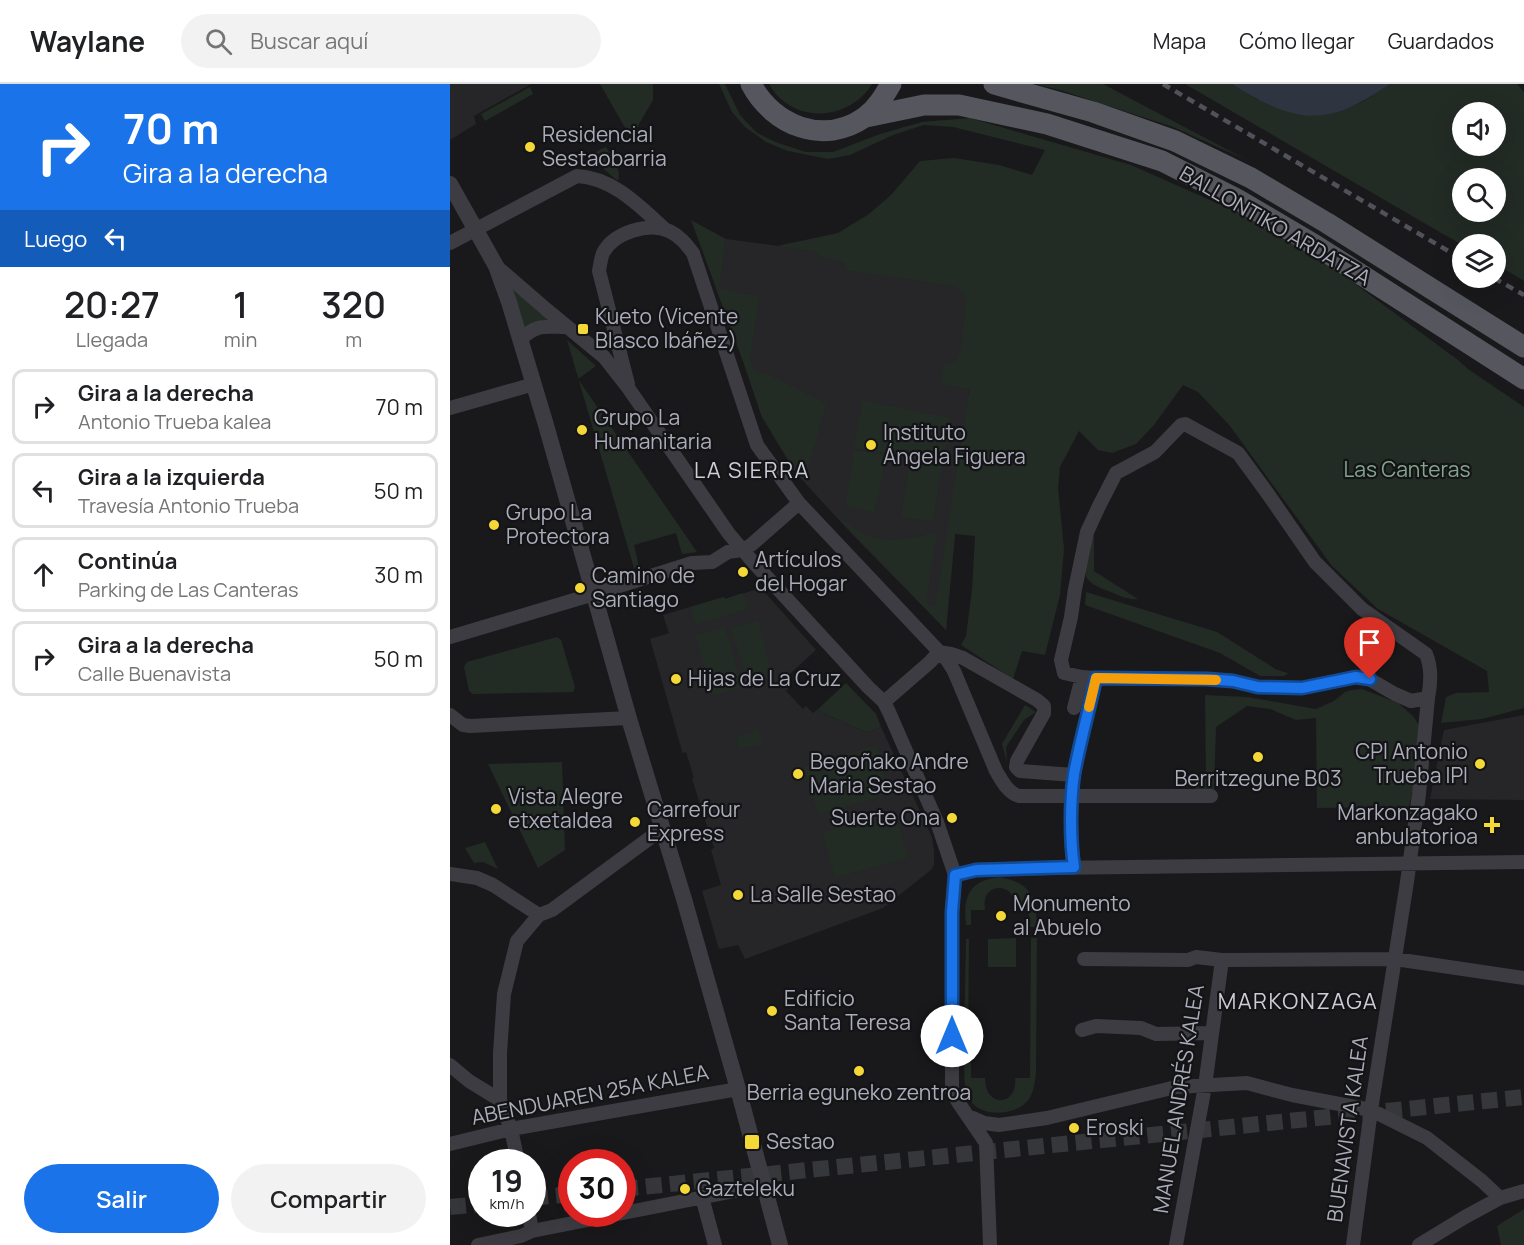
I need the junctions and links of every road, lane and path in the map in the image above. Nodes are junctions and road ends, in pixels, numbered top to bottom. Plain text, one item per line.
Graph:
1 (751, 84) edge
2 (891, 84) edge
3 (994, 84) edge
4 (866, 117) junction
5 (450, 184) edge
6 (474, 229) junction
7 (666, 230) junction
8 (450, 243) edge
9 (496, 266) junction
10 (567, 327) junction
11 (520, 340) junction
12 (1524, 346) edge
13 (1524, 381) edge
14 (534, 384) junction
15 (629, 389) junction
16 (450, 408) edge
17 (800, 503) junction
18 (742, 550) junction
19 (594, 594) junction
20 (450, 637) edge
21 (939, 652) junction
22 (1089, 678) junction
23 (1428, 698) junction
24 (884, 702) junction
25 (1074, 708) dead end
26 (450, 715) edge
27 (629, 718) junction
28 (1074, 775) junction
29 (1211, 796) dead end
30 (1072, 799) junction
31 (662, 829) junction
32 (1524, 862) edge
33 (1408, 863) junction
34 (1074, 867) junction
35 (450, 874) edge
36 (955, 875) junction
37 (538, 915) junction
38 (1395, 958) junction
39 (1084, 959) dead end
40 (1222, 960) junction
41 (1524, 978) edge
42 (1082, 1030) dead end
43 (1212, 1033) junction
44 (450, 1065) edge
45 (1205, 1086) junction
46 (738, 1089) junction
47 (500, 1100) junction
48 (1371, 1110) junction
49 (967, 1114) junction
50 (512, 1129) junction
51 (450, 1144) edge
52 (516, 1149) edge
53 (765, 1185) junction
54 (1524, 1191) edge
55 (702, 1197) junction
56 (1500, 1198) junction
57 (531, 1227) edge
58 (532, 1231) junction
59 (477, 1245) edge
60 (715, 1245) edge
61 (780, 1245) edge
62 (990, 1245) edge
63 (1176, 1245) edge
64 (1353, 1245) edge
65 (1419, 1245) edge

1 - 4 main road, BALLONTIKO ARDATZA
2 - 4 main road
3 - 12 main road, BALLONTIKO ARDATZA
4 - 13 main road, BALLONTIKO ARDATZA
5 - 6 street
6 - 7 street
6 - 8 street
6 - 9 street
7 - 15 street
7 - 17 street
9 - 10 street
9 - 11 street
10 - 11 street
10 - 15 street
11 - 14 street
14 - 16 street
14 - 19 street
15 - 18 street
17 - 18 street
17 - 21 street
18 - 19 street
18 - 24 street
19 - 20 street
19 - 27 street
21 - 24 street
21 - 28 street
21 - 30 street
22 - 23 street
22 - 23 street, BUENAVISTA KALEA
22 - 25 street
22 - 28 street
23 - 33 street, BUENAVISTA KALEA
24 - 36 street
26 - 27 street
27 - 31 street
28 - 30 street
29 - 30 street
30 - 34 street
31 - 37 street
31 - 46 street
32 - 33 street
33 - 34 street
33 - 38 street, BUENAVISTA KALEA
34 - 36 street
35 - 37 street
36 - 49 street
37 - 47 street
38 - 40 street
38 - 41 street
38 - 48 street, BUENAVISTA KALEA
39 - 40 street
40 - 43 street, MANUEL ANDRÉS KALEA
42 - 43 street
43 - 45 street, MANUEL ANDRÉS KALEA
44 - 47 street
45 - 48 street
45 - 49 street
45 - 63 street, MANUEL ANDRÉS KALEA
46 - 50 street, ABENDUAREN 25A KALEA
46 - 53 street
47 - 50 street
48 - 56 street
48 - 64 street, BUENAVISTA KALEA
49 - 62 street
50 - 51 street, ABENDUAREN 25A KALEA
50 - 52 street
53 - 55 street
53 - 61 street
54 - 56 street
55 - 58 street
55 - 60 street
56 - 65 street
57 - 58 street
58 - 59 street

